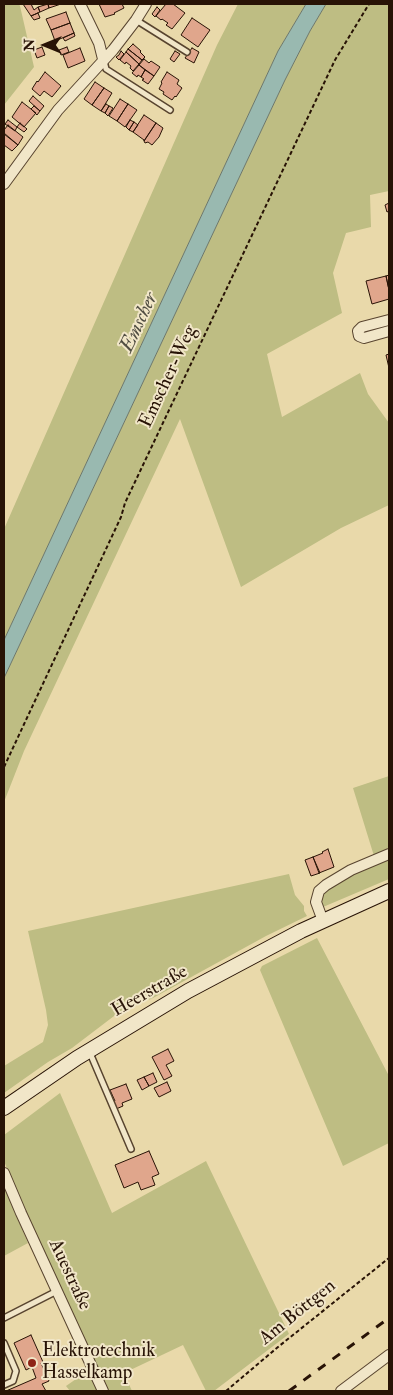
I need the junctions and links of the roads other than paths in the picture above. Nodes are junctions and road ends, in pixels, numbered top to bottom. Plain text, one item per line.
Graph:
1 (80, 4) edge
2 (146, 4) edge
3 (136, 20) junction
4 (187, 52) dead end
5 (103, 59) junction
6 (170, 110) dead end
7 (4, 184) edge
8 (389, 320) edge
9 (389, 331) edge
10 (389, 854) edge
11 (389, 891) edge
12 (323, 922) junction
13 (89, 1051) junction
14 (4, 1108) edge
15 (130, 1149) dead end
16 (4, 1173) edge
17 (57, 1291) junction
18 (4, 1318) edge
19 (4, 1343) edge
20 (389, 1355) edge
21 (4, 1385) edge
22 (103, 1391) edge
23 (341, 1391) edge

1 - 5 street
2 - 3 street
3 - 4 lane
3 - 5 street
5 - 6 lane
5 - 7 street
8 - 9 street
10 - 12 street
11 - 12 main road, Heerstraße
12 - 13 main road, Heerstraße
13 - 14 main road, Heerstraße
13 - 15 lane
16 - 17 street, Auestraße
17 - 18 lane
17 - 22 street, Auestraße
19 - 21 lane
20 - 23 street

